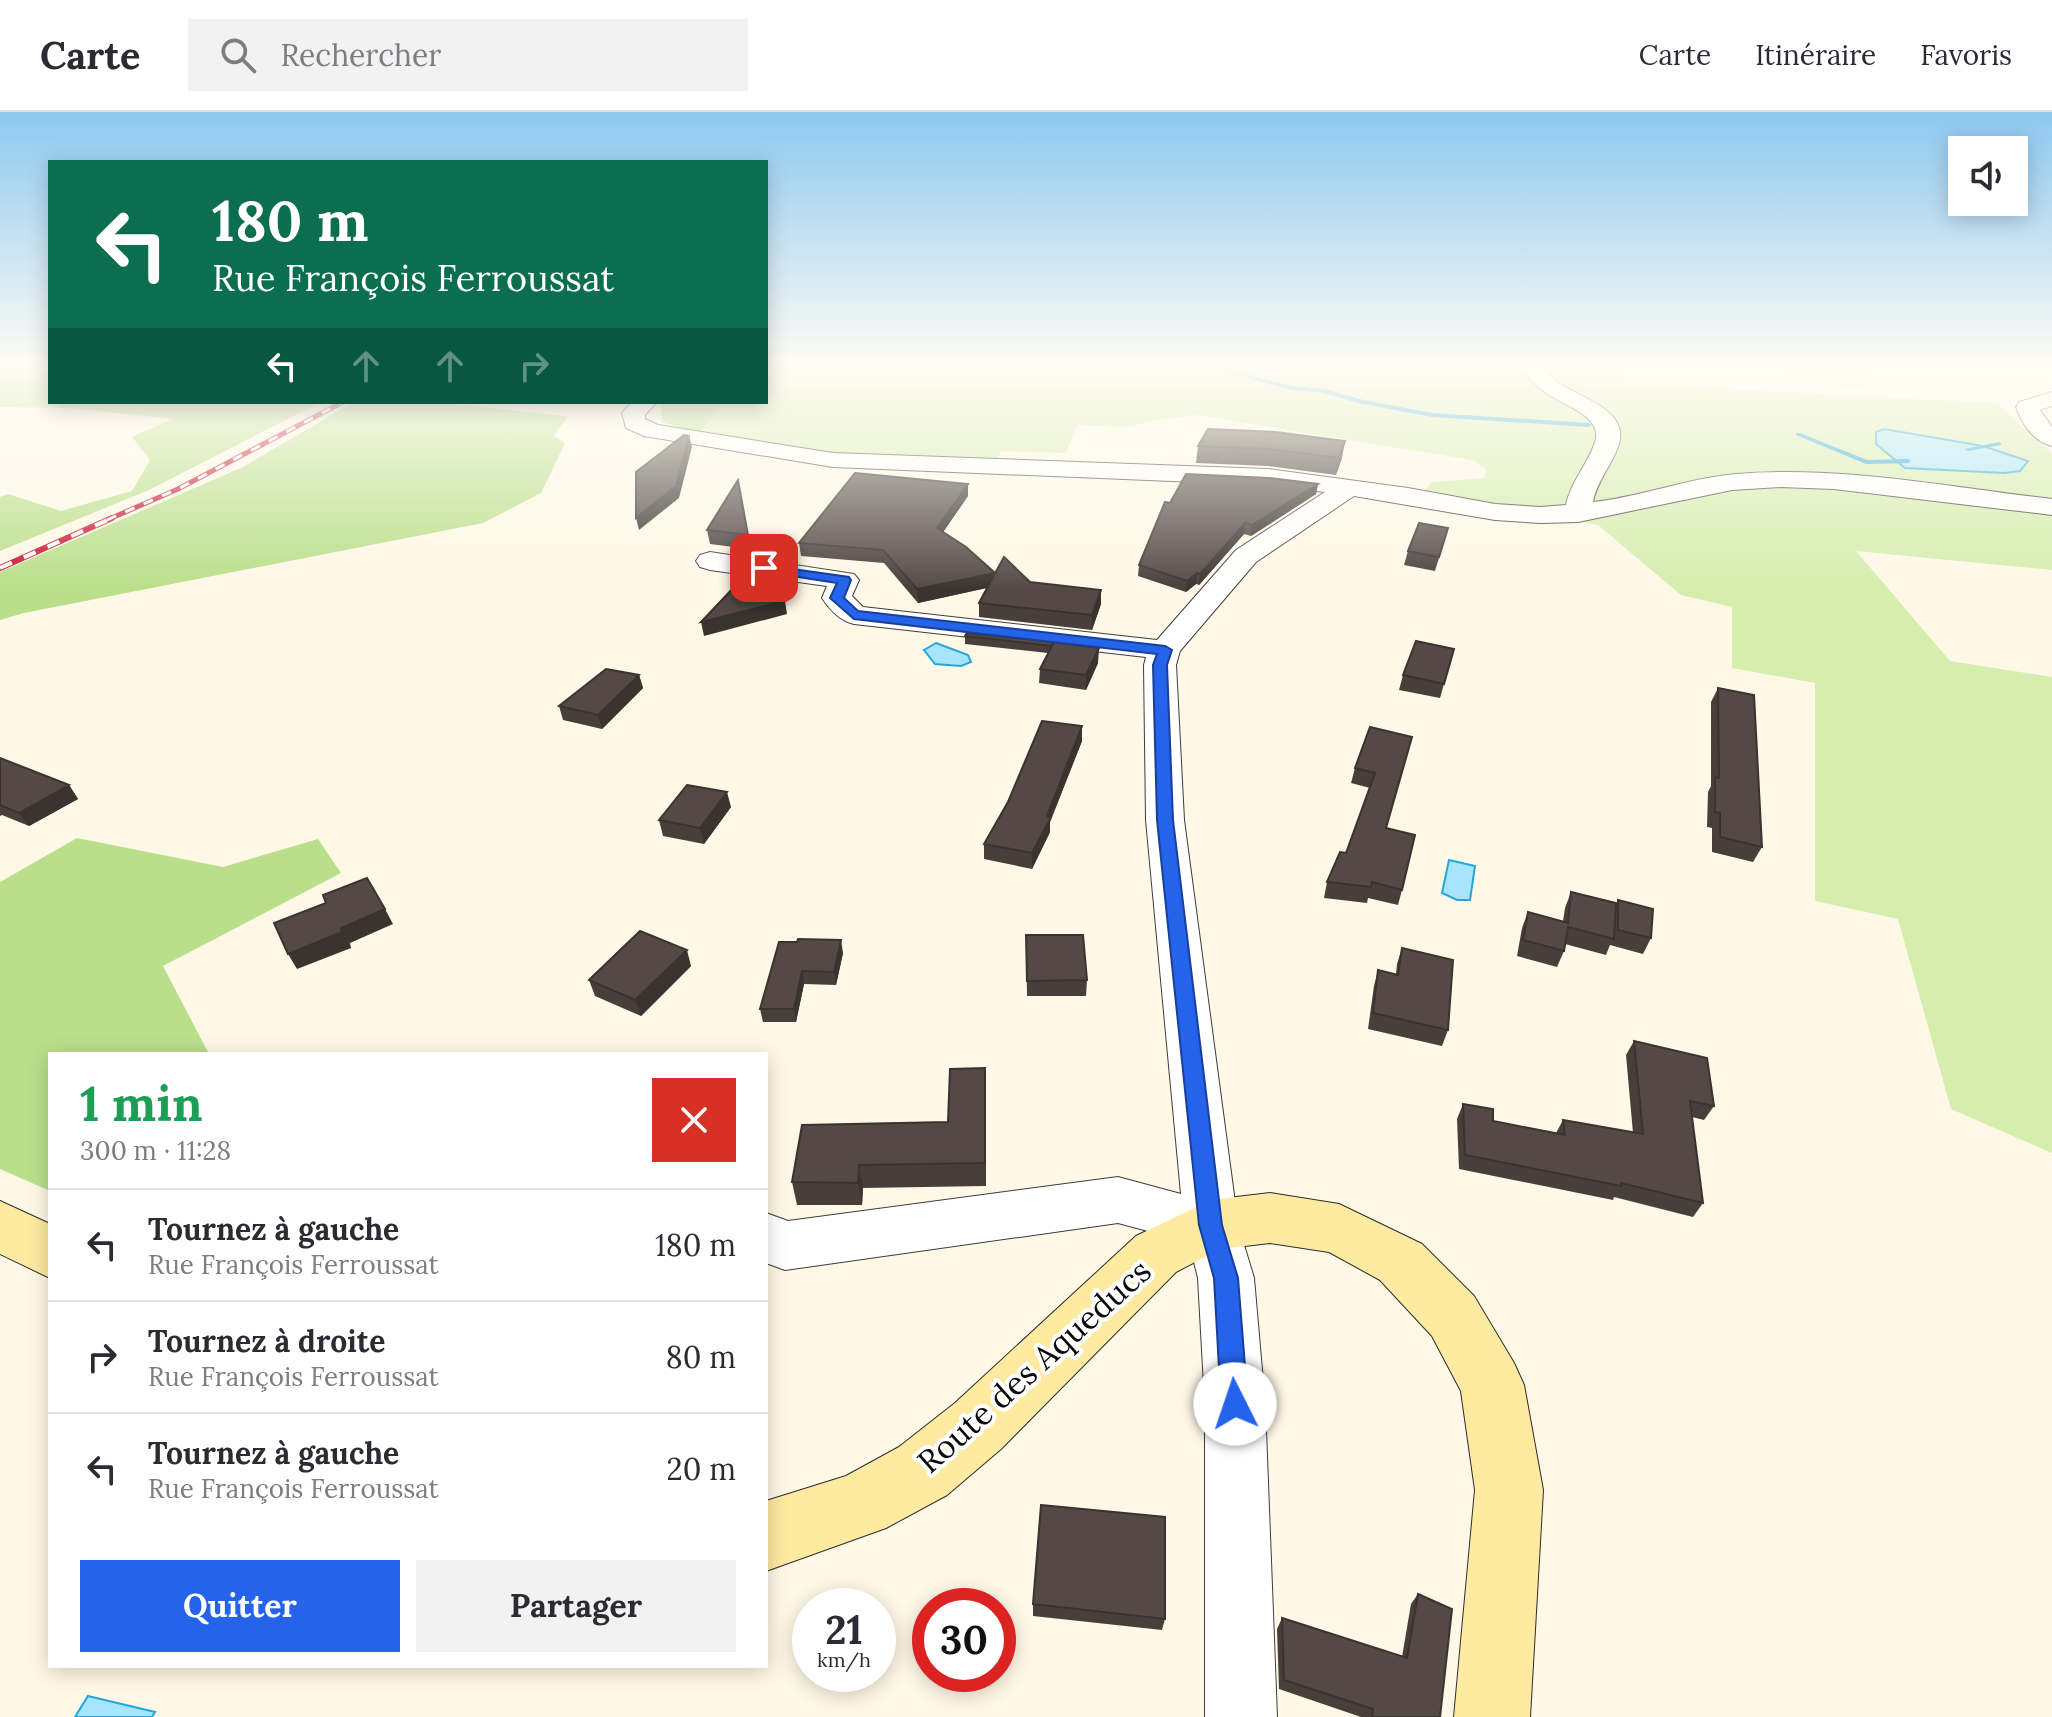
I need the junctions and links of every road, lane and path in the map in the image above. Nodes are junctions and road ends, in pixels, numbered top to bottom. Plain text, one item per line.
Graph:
1 (714, 441) edge
2 (1608, 441) edge
3 (1346, 490) junction
4 (2052, 507) edge
5 (1578, 514) junction
6 (710, 561) dead end
7 (1165, 650) junction
8 (1211, 1225) junction
9 (0, 1226) edge
10 (768, 1238) edge
11 (48, 1251) edge
12 (768, 1536) edge
13 (1241, 1717) edge
14 (1492, 1717) edge

1 - 3 street
2 - 5 street
3 - 5 street
3 - 7 street
4 - 5 street
6 - 7 street
7 - 8 street
8 - 10 street
8 - 12 main road, Route des Aqueducs
8 - 13 street
8 - 14 main road
9 - 11 main road

